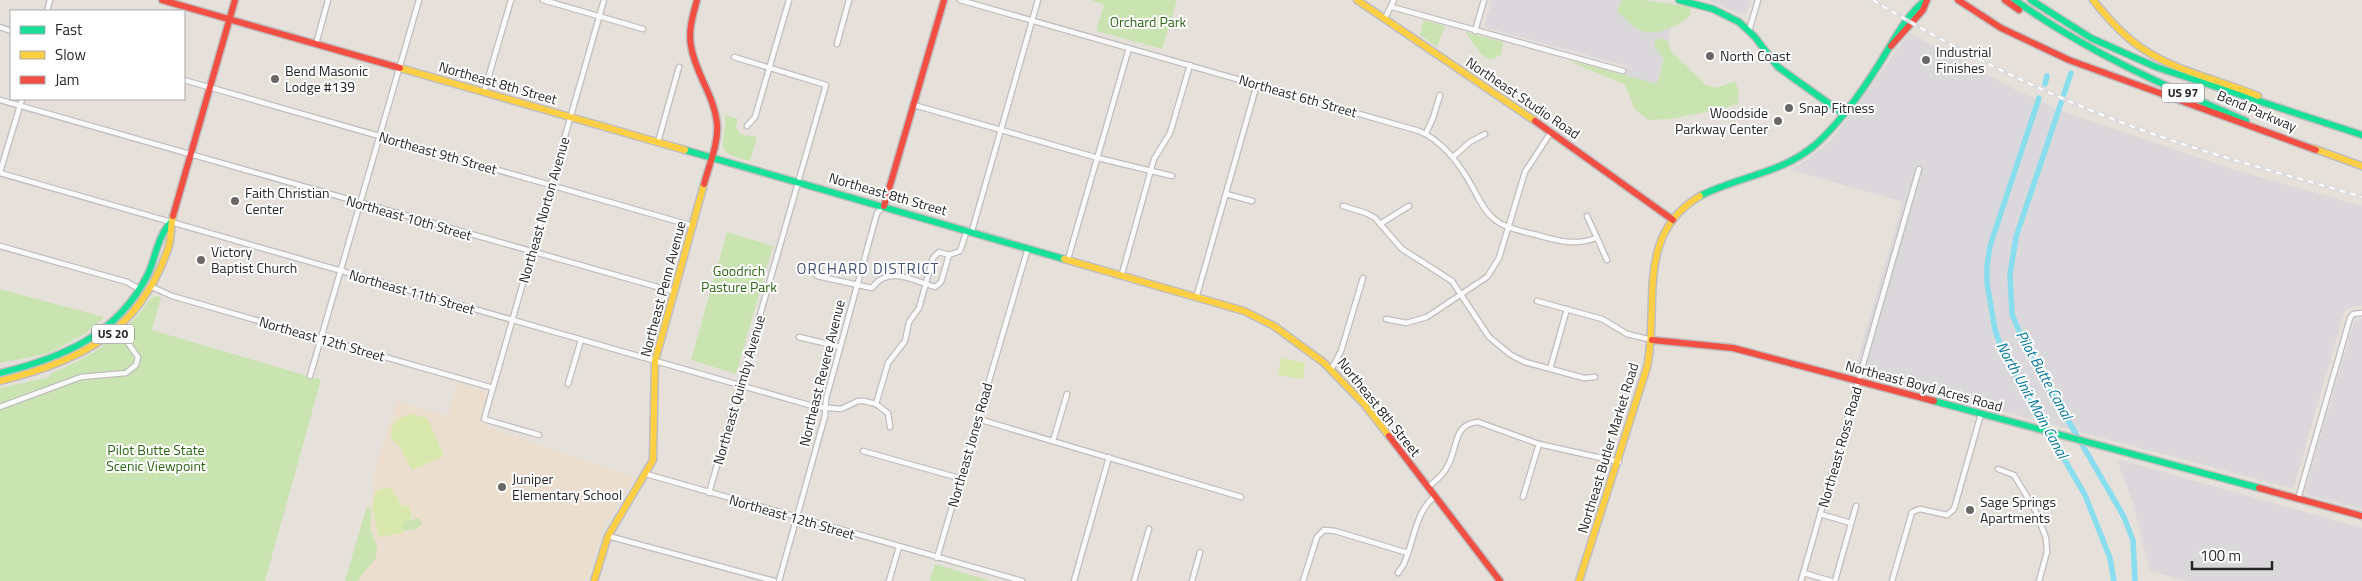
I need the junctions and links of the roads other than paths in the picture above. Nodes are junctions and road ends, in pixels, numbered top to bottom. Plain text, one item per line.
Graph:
1 (162, 0) edge
2 (234, 0) edge
3 (328, 0) edge
4 (419, 0) edge
5 (511, 0) edge
6 (543, 0) edge
7 (604, 0) edge
8 (696, 0) edge
9 (789, 0) edge
10 (849, 0) edge
11 (944, 0) edge
12 (960, 0) edge
13 (1038, 0) edge
14 (1357, 0) edge
15 (1394, 0) edge
16 (1484, 0) edge
17 (1679, 0) edge
18 (1758, 0) edge
19 (1927, 0) edge
20 (1958, 0) edge
21 (2005, 0) edge
22 (2015, 0) edge
23 (2031, 0) edge
24 (2093, 0) edge
25 (1392, 7) junction
26 (600, 16) junction
27 (1385, 18) junction
28 (229, 19) junction
29 (1032, 20) junction
30 (643, 29) dead end
31 (1475, 31) junction
32 (1749, 31) junction
33 (2066, 36) junction
34 (316, 44) junction
35 (837, 44) dead end
36 (1129, 48) junction
37 (734, 57) dead end
38 (1190, 65) junction
39 (679, 67) dead end
40 (400, 68) junction
41 (770, 68) junction
42 (1623, 71) dead end
43 (185, 80) edge
44 (1257, 84) junction
45 (209, 87) junction
46 (484, 92) junction
47 (1440, 95) dead end
48 (0, 100) edge
49 (22, 100) edge
50 (914, 104) junction
51 (20, 105) junction
52 (1842, 113) junction
53 (2304, 116) junction
54 (570, 117) junction
55 (748, 126) dead end
56 (1000, 130) junction
57 (1552, 132) junction
58 (1426, 134) junction
59 (1486, 134) dead end
60 (2362, 134) edge
61 (380, 136) junction
62 (658, 142) junction
63 (2316, 150) junction
64 (190, 155) junction
65 (712, 158) junction
66 (1098, 158) junction
67 (1453, 158) junction
68 (2362, 166) edge
69 (1919, 169) dead end
70 (0, 172) edge
71 (1150, 172) junction
72 (1172, 176) dead end
73 (798, 182) junction
74 (551, 185) junction
75 (1226, 194) junction
76 (1252, 201) dead end
77 (361, 204) junction
78 (884, 206) junction
79 (1343, 206) dead end
80 (1409, 206) dead end
81 (1587, 216) dead end
82 (1673, 220) junction
83 (171, 222) junction
84 (1380, 224) junction
85 (693, 226) junction
86 (1508, 227) junction
87 (969, 231) junction
88 (1596, 238) junction
89 (0, 246) edge
90 (1028, 248) junction
91 (532, 252) junction
92 (949, 255) junction
93 (1068, 259) junction
94 (1607, 260) dead end
95 (342, 272) junction
96 (1122, 274) junction
97 (817, 276) dead end
98 (1364, 278) dead end
99 (925, 284) junction
100 (857, 285) junction
101 (152, 287) junction
102 (139, 289) junction
103 (675, 292) junction
104 (1197, 295) junction
105 (135, 296) junction
106 (1462, 296) junction
107 (1537, 301) dead end
108 (1567, 309) junction
109 (2362, 313) edge
110 (1386, 319) dead end
111 (512, 320) junction
112 (118, 330) junction
113 (800, 336) dead end
114 (322, 339) junction
115 (581, 340) junction
116 (1652, 340) junction
117 (840, 347) junction
118 (655, 361) junction
119 (1332, 368) junction
120 (1550, 369) junction
121 (0, 373) edge
122 (310, 376) dead end
123 (1595, 377) dead end
124 (0, 380) edge
125 (1858, 382) junction
126 (568, 384) dead end
127 (740, 385) junction
128 (493, 388) junction
129 (1067, 394) dead end
130 (876, 404) junction
131 (825, 406) junction
132 (0, 407) edge
133 (1981, 414) junction
134 (978, 419) junction
135 (890, 427) dead end
136 (539, 435) dead end
137 (1053, 441) junction
138 (1539, 444) junction
139 (863, 451) dead end
140 (1109, 457) junction
141 (1619, 462) junction
142 (1998, 469) dead end
143 (646, 474) junction
144 (959, 478) junction
145 (1428, 487) junction
146 (709, 493) junction
147 (1435, 496) junction
148 (1241, 497) dead end
149 (1523, 497) dead end
150 (2298, 499) junction
151 (1856, 506) dead end
152 (1820, 514) junction
153 (2362, 516) edge
154 (796, 518) junction
155 (1851, 523) junction
156 (1148, 529) dead end
157 (608, 536) junction
158 (898, 547) junction
159 (1200, 552) dead end
160 (1408, 552) junction
161 (937, 558) junction
162 (1398, 573) dead end
163 (1804, 573) junction
164 (594, 581) edge
165 (774, 581) edge
166 (779, 581) edge
167 (889, 581) edge
168 (1022, 581) edge
169 (1074, 581) edge
170 (1134, 581) edge
171 (1192, 581) edge
172 (1303, 581) edge
173 (1500, 581) edge
174 (1579, 581) edge
175 (1801, 581) edge
176 (1831, 581) edge
177 (1835, 581) edge
178 (1892, 581) edge
179 (2039, 581) edge

1 - 28 main road, Northeast 8th Street
2 - 28 main road, US 20
3 - 34 street
4 - 40 street
5 - 46 street
6 - 26 street
7 - 26 street, Northeast Norton Avenue
8 - 65 main road, Northeast Penn Avenue
9 - 41 street
10 - 35 street
11 - 50 main road, Northeast Revere Avenue
12 - 29 street, Northeast 6th Street
13 - 29 street
14 - 27 main road, Northeast Studio Road
15 - 25 street
16 - 31 street
17 - 32 main road
18 - 32 street
19 - 52 main road, Northeast Butler Market Road
20 - 63 main road
21 - 33 main road
22 - 33 main road, Bend Parkway / US 97
23 - 53 main road, Bend Parkway / US 97
24 - 53 main road
25 - 27 street
25 - 31 street
26 - 30 street
26 - 54 street, Northeast Norton Avenue
27 - 57 main road, Northeast Studio Road
28 - 34 main road, Northeast 8th Street
28 - 45 main road, US 20
29 - 36 street, Northeast 6th Street
29 - 56 street
31 - 42 street
32 - 52 main road
33 - 63 main road, Bend Parkway / US 97
34 - 40 main road, Northeast 8th Street
36 - 38 street, Northeast 6th Street
36 - 66 street
37 - 41 street
38 - 44 street, Northeast 6th Street
38 - 71 street
39 - 62 street
40 - 46 main road, Northeast 8th Street
40 - 61 street
41 - 55 street
41 - 73 street, Northeast Quimby Avenue
43 - 45 street, Northeast 9th Street
44 - 58 street, Northeast 6th Street
44 - 75 street
45 - 61 street, Northeast 9th Street
45 - 64 main road, US 20
46 - 54 main road, Northeast 8th Street
47 - 58 street
48 - 51 street, Northeast 10th Street
49 - 51 street
50 - 56 street
50 - 78 main road, Northeast Revere Avenue
51 - 64 street, Northeast 10th Street
51 - 70 street
52 - 82 main road, Northeast Butler Market Road
53 - 60 main road, Bend Parkway / US 97
54 - 62 main road, Northeast 8th Street
54 - 74 street, Northeast Norton Avenue
56 - 66 street
56 - 87 street
57 - 82 main road, Northeast Studio Road
57 - 86 street
58 - 67 street, Northeast 6th Street
59 - 67 street
61 - 74 street, Northeast 9th Street
61 - 77 street
62 - 65 main road, Northeast 8th Street
63 - 68 main road, Bend Parkway / US 97
64 - 77 street, Northeast 10th Street
64 - 83 main road, US 20
65 - 73 main road, Northeast 8th Street
65 - 85 main road, Northeast Penn Avenue
66 - 71 street
66 - 93 street
67 - 86 street, Northeast 6th Street
69 - 125 street, Northeast Ross Road
70 - 83 street, Northeast 11th Street
71 - 72 street
71 - 96 street
73 - 78 main road, Northeast 8th Street
73 - 127 street, Northeast Quimby Avenue
74 - 85 street, Northeast 9th Street
74 - 91 street, Northeast Norton Avenue
75 - 76 street
75 - 104 street
77 - 91 street, Northeast 10th Street
77 - 95 street
78 - 87 main road, Northeast 8th Street
78 - 100 street, Northeast Revere Avenue
79 - 84 street
80 - 84 street
81 - 88 street
82 - 116 main road, Northeast Butler Market Road
83 - 95 street, Northeast 11th Street
83 - 101 main road, US 20
83 - 102 main road, US 20
84 - 106 street
85 - 103 main road, Northeast Penn Avenue
86 - 88 street, Northeast 6th Street
86 - 106 street
87 - 90 main road, Northeast 8th Street
87 - 92 street
88 - 94 street
89 - 102 street
90 - 93 main road, Northeast 8th Street
90 - 134 street, Northeast Jones Road
91 - 103 street, Northeast 10th Street
91 - 111 street, Northeast Norton Avenue
92 - 99 street
92 - 99 street
93 - 96 main road, Northeast 8th Street
95 - 111 street, Northeast 11th Street
95 - 114 street
96 - 104 main road, Northeast 8th Street
97 - 100 street
98 - 119 street
99 - 100 street
99 - 130 street
100 - 117 street, Northeast Revere Avenue
101 - 112 main road, US 20
101 - 114 street, Northeast 12th Street
102 - 105 main road, US 20
103 - 118 main road, Northeast Penn Avenue
104 - 119 main road, Northeast 8th Street
105 - 112 main road
105 - 121 main road, US 20
106 - 110 street
106 - 120 street
107 - 108 street
108 - 116 street
108 - 120 street
109 - 150 street
111 - 115 street, Northeast 11th Street
111 - 128 street, Northeast Norton Avenue
112 - 124 main road, US 20
112 - 132 street
113 - 117 street
114 - 122 street
114 - 128 street, Northeast 12th Street
115 - 118 street, Northeast 11th Street
115 - 126 street
116 - 125 main road, Northeast Boyd Acres Road
116 - 141 main road, Northeast Butler Market Road
117 - 131 street, Northeast Revere Avenue
118 - 127 street, Northeast 11th Street
118 - 143 main road, Northeast Penn Avenue
119 - 145 main road, Northeast 8th Street
120 - 123 street
125 - 133 main road, Northeast Boyd Acres Road
125 - 152 street, Northeast Ross Road
127 - 131 street, Northeast 11th Street
127 - 146 street, Northeast Quimby Avenue
128 - 136 street, Northeast Norton Avenue
129 - 137 street
130 - 131 street, Northeast 11th Street
130 - 135 street
131 - 154 street, Northeast Revere Avenue
133 - 150 main road, Northeast Boyd Acres Road
133 - 178 street
134 - 137 street
134 - 144 street, Northeast Jones Road
137 - 140 street
138 - 141 street
138 - 145 street
138 - 149 street
139 - 144 street
140 - 148 street
140 - 169 street
141 - 174 main road, Northeast Butler Market Road
142 - 179 street
143 - 146 street, Northeast 12th Street
143 - 157 main road, Northeast Penn Avenue
144 - 161 street, Northeast Jones Road
145 - 147 main road, Northeast 8th Street
146 - 154 street, Northeast 12th Street
147 - 160 street
147 - 173 main road, Northeast 8th Street
150 - 153 main road, Northeast Boyd Acres Road
151 - 155 street
152 - 155 street
152 - 163 street, Northeast Ross Road
154 - 158 street, Northeast 12th Street
154 - 166 street, Northeast Revere Avenue
155 - 177 street
156 - 170 street
157 - 164 main road, Northeast Penn Avenue
157 - 165 street
158 - 161 street, Northeast 12th Street
158 - 167 street
159 - 171 street
160 - 162 street
160 - 172 street
161 - 168 street
163 - 175 street, Northeast Ross Road
163 - 176 street

